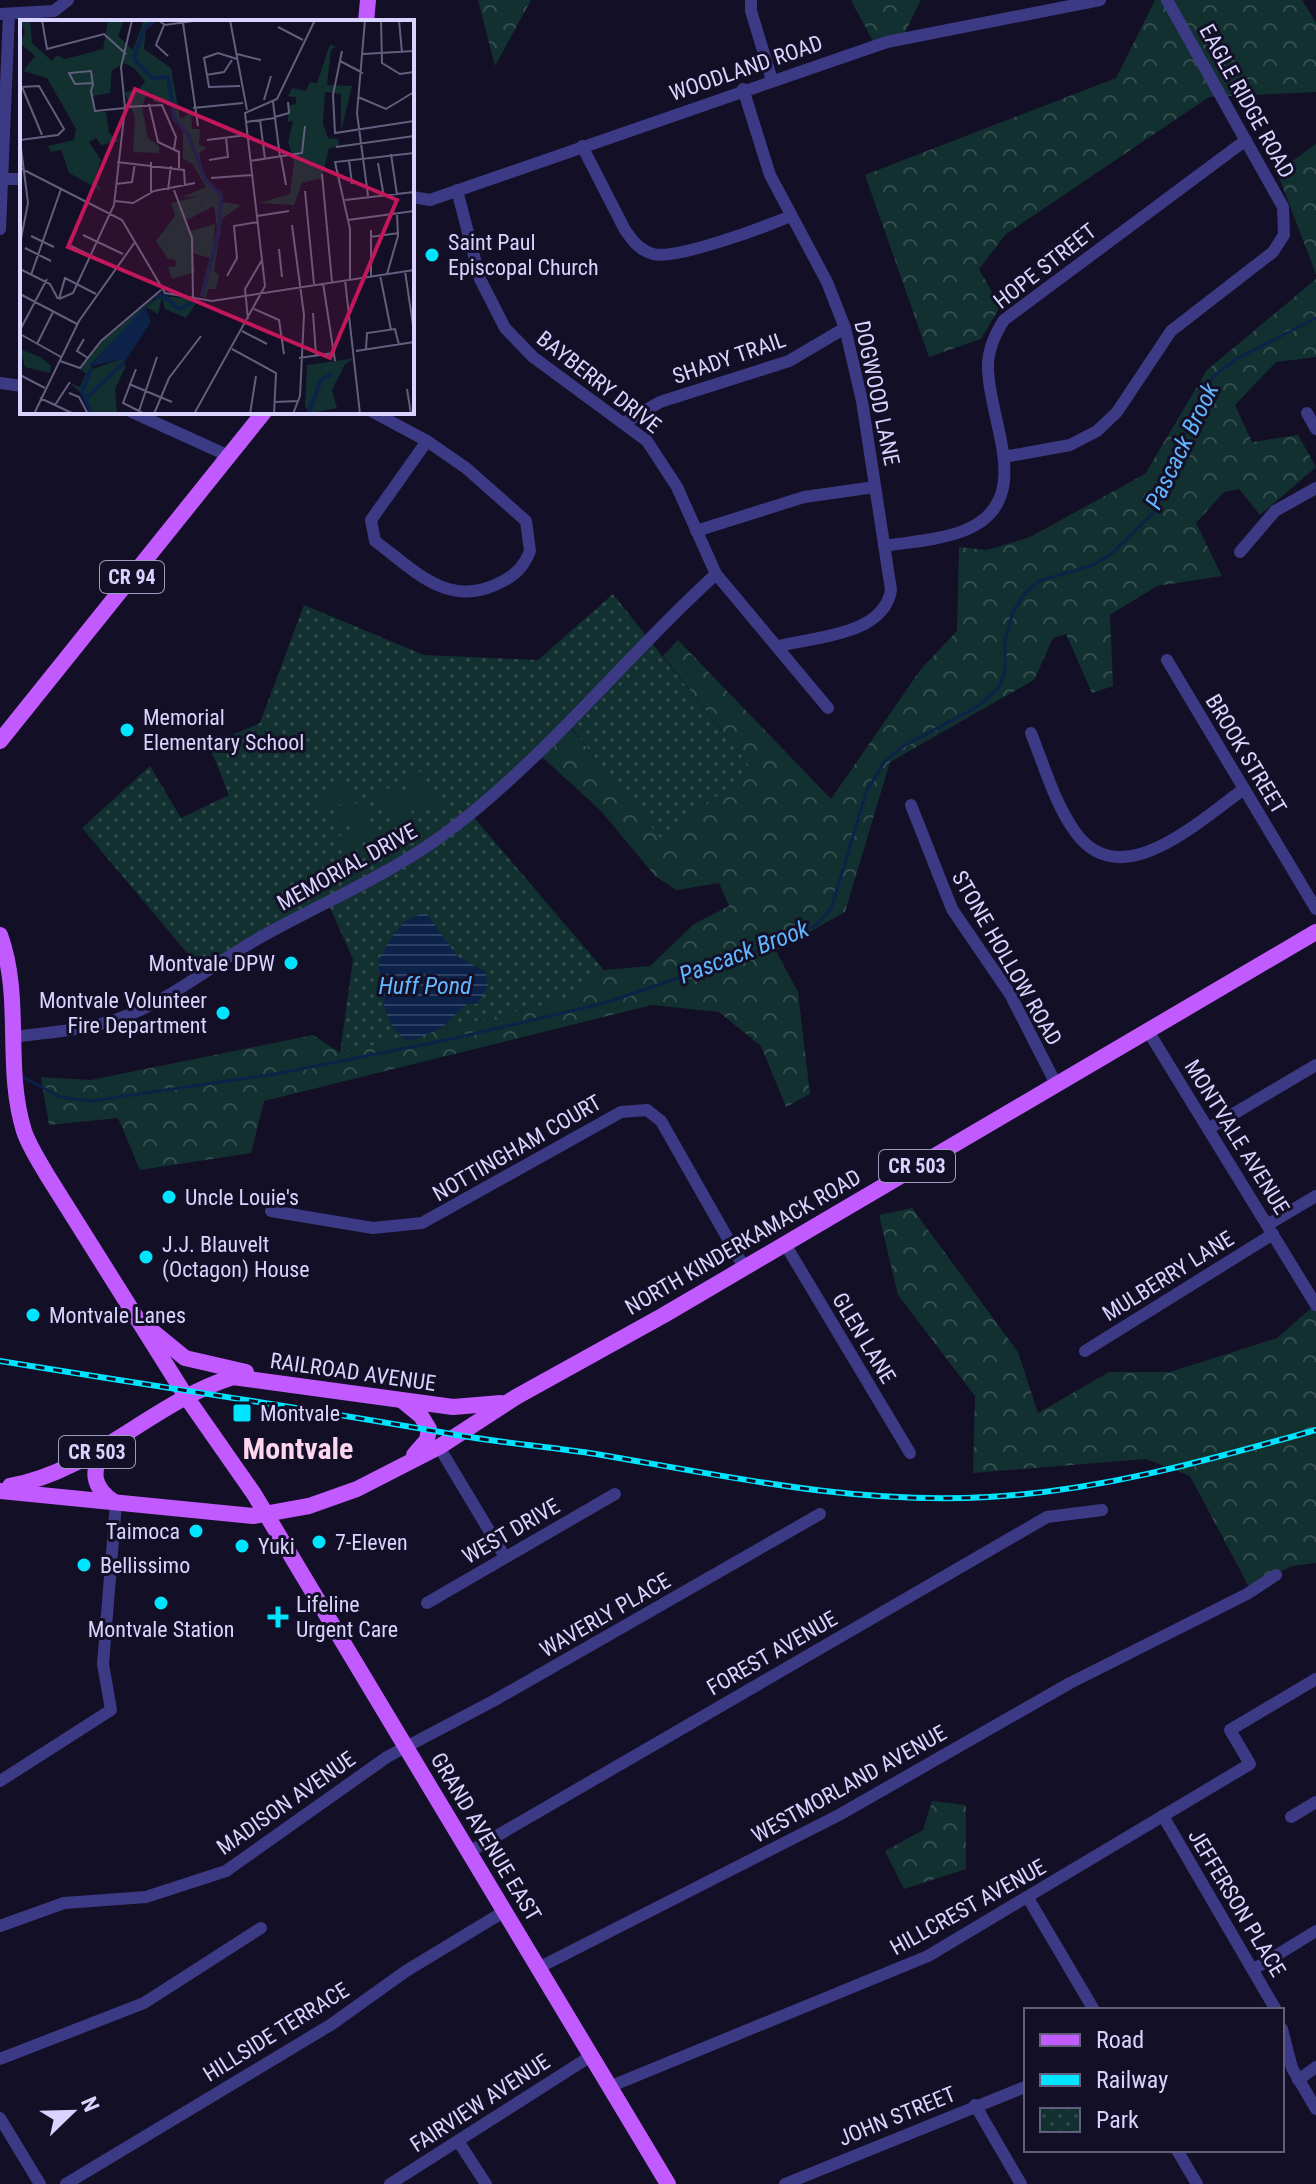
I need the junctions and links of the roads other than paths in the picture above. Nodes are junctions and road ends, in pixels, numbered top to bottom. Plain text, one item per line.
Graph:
1 (68, 0) edge
2 (368, 0) edge
3 (751, 0) edge
4 (1100, 0) edge
5 (1167, 0) edge
6 (4, 14) edge
7 (366, 20) edge
8 (772, 80) junction
9 (743, 89) junction
10 (1246, 140) junction
11 (582, 146) junction
12 (1, 179) edge
13 (457, 190) junction
14 (414, 197) edge
15 (791, 216) junction
16 (0, 229) edge
17 (845, 328) junction
18 (0, 383) edge
19 (20, 386) edge
20 (1307, 413) dead end
21 (136, 414) edge
22 (262, 414) edge
23 (377, 414) edge
24 (624, 423) junction
25 (1316, 429) edge
26 (427, 441) junction
27 (229, 456) junction
28 (1004, 457) junction
29 (875, 487) junction
30 (1316, 488) edge
31 (696, 531) junction
32 (884, 546) junction
33 (1240, 552) dead end
34 (716, 574) junction
35 (779, 646) junction
36 (1167, 660) dead end
37 (828, 708) dead end
38 (1031, 733) dead end
39 (0, 741) edge
40 (1244, 789) junction
41 (911, 805) dead end
42 (1316, 909) edge
43 (1316, 932) edge
44 (0, 935) edge
45 (1148, 1031) junction
46 (13, 1037) junction
47 (1316, 1065) edge
48 (1056, 1084) junction
49 (1208, 1129) junction
50 (1316, 1196) edge
51 (271, 1211) dead end
52 (1270, 1229) junction
53 (785, 1244) junction
54 (744, 1267) junction
55 (1316, 1305) edge
56 (138, 1321) junction
57 (1085, 1351) dead end
58 (265, 1381) junction
59 (516, 1397) junction
60 (187, 1398) junction
61 (403, 1401) junction
62 (429, 1429) junction
63 (121, 1438) junction
64 (439, 1447) junction
65 (910, 1453) dead end
66 (383, 1476) junction
67 (0, 1489) edge
68 (615, 1494) dead end
69 (116, 1503) junction
70 (1102, 1510) dead end
71 (265, 1514) junction
72 (820, 1514) dead end
73 (505, 1557) junction
74 (1276, 1575) dead end
75 (427, 1603) dead end
76 (1316, 1679) edge
77 (407, 1747) junction
78 (0, 1781) edge
79 (1316, 1802) edge
80 (1163, 1816) junction
81 (1291, 1817) dead end
82 (469, 1852) junction
83 (1028, 1898) junction
84 (505, 1911) junction
85 (0, 1926) edge
86 (261, 1928) dead end
87 (1316, 1931) edge
88 (538, 1968) junction
89 (1254, 1969) junction
90 (1093, 2008) edge
91 (1275, 2008) edge
92 (1284, 2035) edge
93 (591, 2056) junction
94 (0, 2059) edge
95 (1316, 2067) edge
96 (1298, 2080) junction
97 (609, 2087) junction
98 (1024, 2087) edge
99 (975, 2105) junction
100 (1316, 2109) edge
101 (0, 2118) edge
102 (458, 2141) junction
103 (1178, 2152) edge
104 (40, 2184) edge
105 (66, 2184) edge
106 (390, 2184) edge
107 (486, 2184) edge
108 (668, 2184) edge
109 (785, 2184) edge
110 (1021, 2184) edge
111 (1197, 2184) edge

1 - 6 street
2 - 7 main road
3 - 8 street
4 - 8 street, WOODLAND ROAD
5 - 10 street, EAGLE RIDGE ROAD
6 - 12 street
8 - 9 street, WOODLAND ROAD
9 - 11 street, WOODLAND ROAD
9 - 15 street, DOGWOOD LANE
10 - 28 street, HOPE STREET
10 - 28 street, EAGLE RIDGE ROAD
11 - 13 street, WOODLAND ROAD
11 - 15 street
12 - 16 street
13 - 14 street, WOODLAND ROAD
13 - 24 street, BAYBERRY DRIVE
15 - 17 street, DOGWOOD LANE
17 - 24 street, SHADY TRAIL
17 - 29 street, DOGWOOD LANE
18 - 19 street
20 - 25 street
21 - 27 street
22 - 27 main road, CR 94
23 - 26 street
24 - 31 street, BAYBERRY DRIVE
26 - 26 street
27 - 39 main road, CR 94
28 - 32 street, HOPE STREET
29 - 31 street
29 - 32 street, DOGWOOD LANE
30 - 33 street
31 - 34 street, BAYBERRY DRIVE
32 - 35 street, DOGWOOD LANE
34 - 35 street, BAYBERRY DRIVE
34 - 46 street, MEMORIAL DRIVE
35 - 37 street, BAYBERRY DRIVE
36 - 40 street, BROOK STREET
38 - 40 street
40 - 42 street, BROOK STREET
41 - 48 street, STONE HOLLOW ROAD
43 - 45 main road, NORTH KINDERKAMACK ROAD / CR 503
44 - 46 main road, GRAND AVENUE EAST
45 - 48 main road, NORTH KINDERKAMACK ROAD / CR 503
45 - 49 street, MONTVALE AVENUE
46 - 56 main road, GRAND AVENUE EAST
47 - 49 street
48 - 53 main road, NORTH KINDERKAMACK ROAD / CR 503
49 - 52 street, MONTVALE AVENUE
50 - 52 street, MULBERRY LANE
51 - 54 street, NOTTINGHAM COURT
52 - 55 street, MONTVALE AVENUE
52 - 57 street, MULBERRY LANE
53 - 54 main road, NORTH KINDERKAMACK ROAD / CR 503
53 - 65 street, GLEN LANE
54 - 59 main road, NORTH KINDERKAMACK ROAD / CR 503
56 - 58 main road
56 - 60 main road, GRAND AVENUE EAST
58 - 60 main road, RAILROAD AVENUE / CR 503
58 - 61 main road, RAILROAD AVENUE / CR 503
59 - 61 main road, RAILROAD AVENUE / CR 503
59 - 64 main road, NORTH KINDERKAMACK ROAD / CR 503
60 - 63 main road, CR 503
60 - 71 main road, GRAND AVENUE EAST
61 - 62 main road
62 - 64 main road
62 - 66 main road
63 - 67 main road, CR 503
63 - 69 main road
64 - 66 main road, NORTH KINDERKAMACK ROAD / CR 503
64 - 73 street
66 - 71 main road, NORTH KINDERKAMACK ROAD / CR 503
67 - 69 main road, CR 503
68 - 73 street, WEST DRIVE
69 - 71 main road, CR 503
69 - 78 street
70 - 82 street, FOREST AVENUE
71 - 77 main road, GRAND AVENUE EAST
72 - 77 street, WAVERLY PLACE
73 - 75 street, WEST DRIVE
74 - 88 street, WESTMORLAND AVENUE
76 - 80 street, HILLCREST AVENUE
77 - 82 main road, GRAND AVENUE EAST
77 - 85 street, MADISON AVENUE
79 - 81 street
80 - 83 street, HILLCREST AVENUE
80 - 89 street, JEFFERSON PLACE
82 - 84 main road, GRAND AVENUE EAST
83 - 90 street
83 - 97 street, HILLCREST AVENUE
84 - 88 main road, GRAND AVENUE EAST
84 - 105 street, HILLSIDE TERRACE
86 - 94 street
87 - 89 street
88 - 93 main road, GRAND AVENUE EAST
89 - 91 street, JEFFERSON PLACE
92 - 96 street
93 - 97 main road, GRAND AVENUE EAST
93 - 102 street, FAIRVIEW AVENUE
95 - 96 street
96 - 100 street
97 - 108 main road, GRAND AVENUE EAST
98 - 99 street, JOHN STREET
99 - 109 street, JOHN STREET
99 - 110 street
101 - 104 street
102 - 106 street, FAIRVIEW AVENUE
102 - 107 street
103 - 111 street

